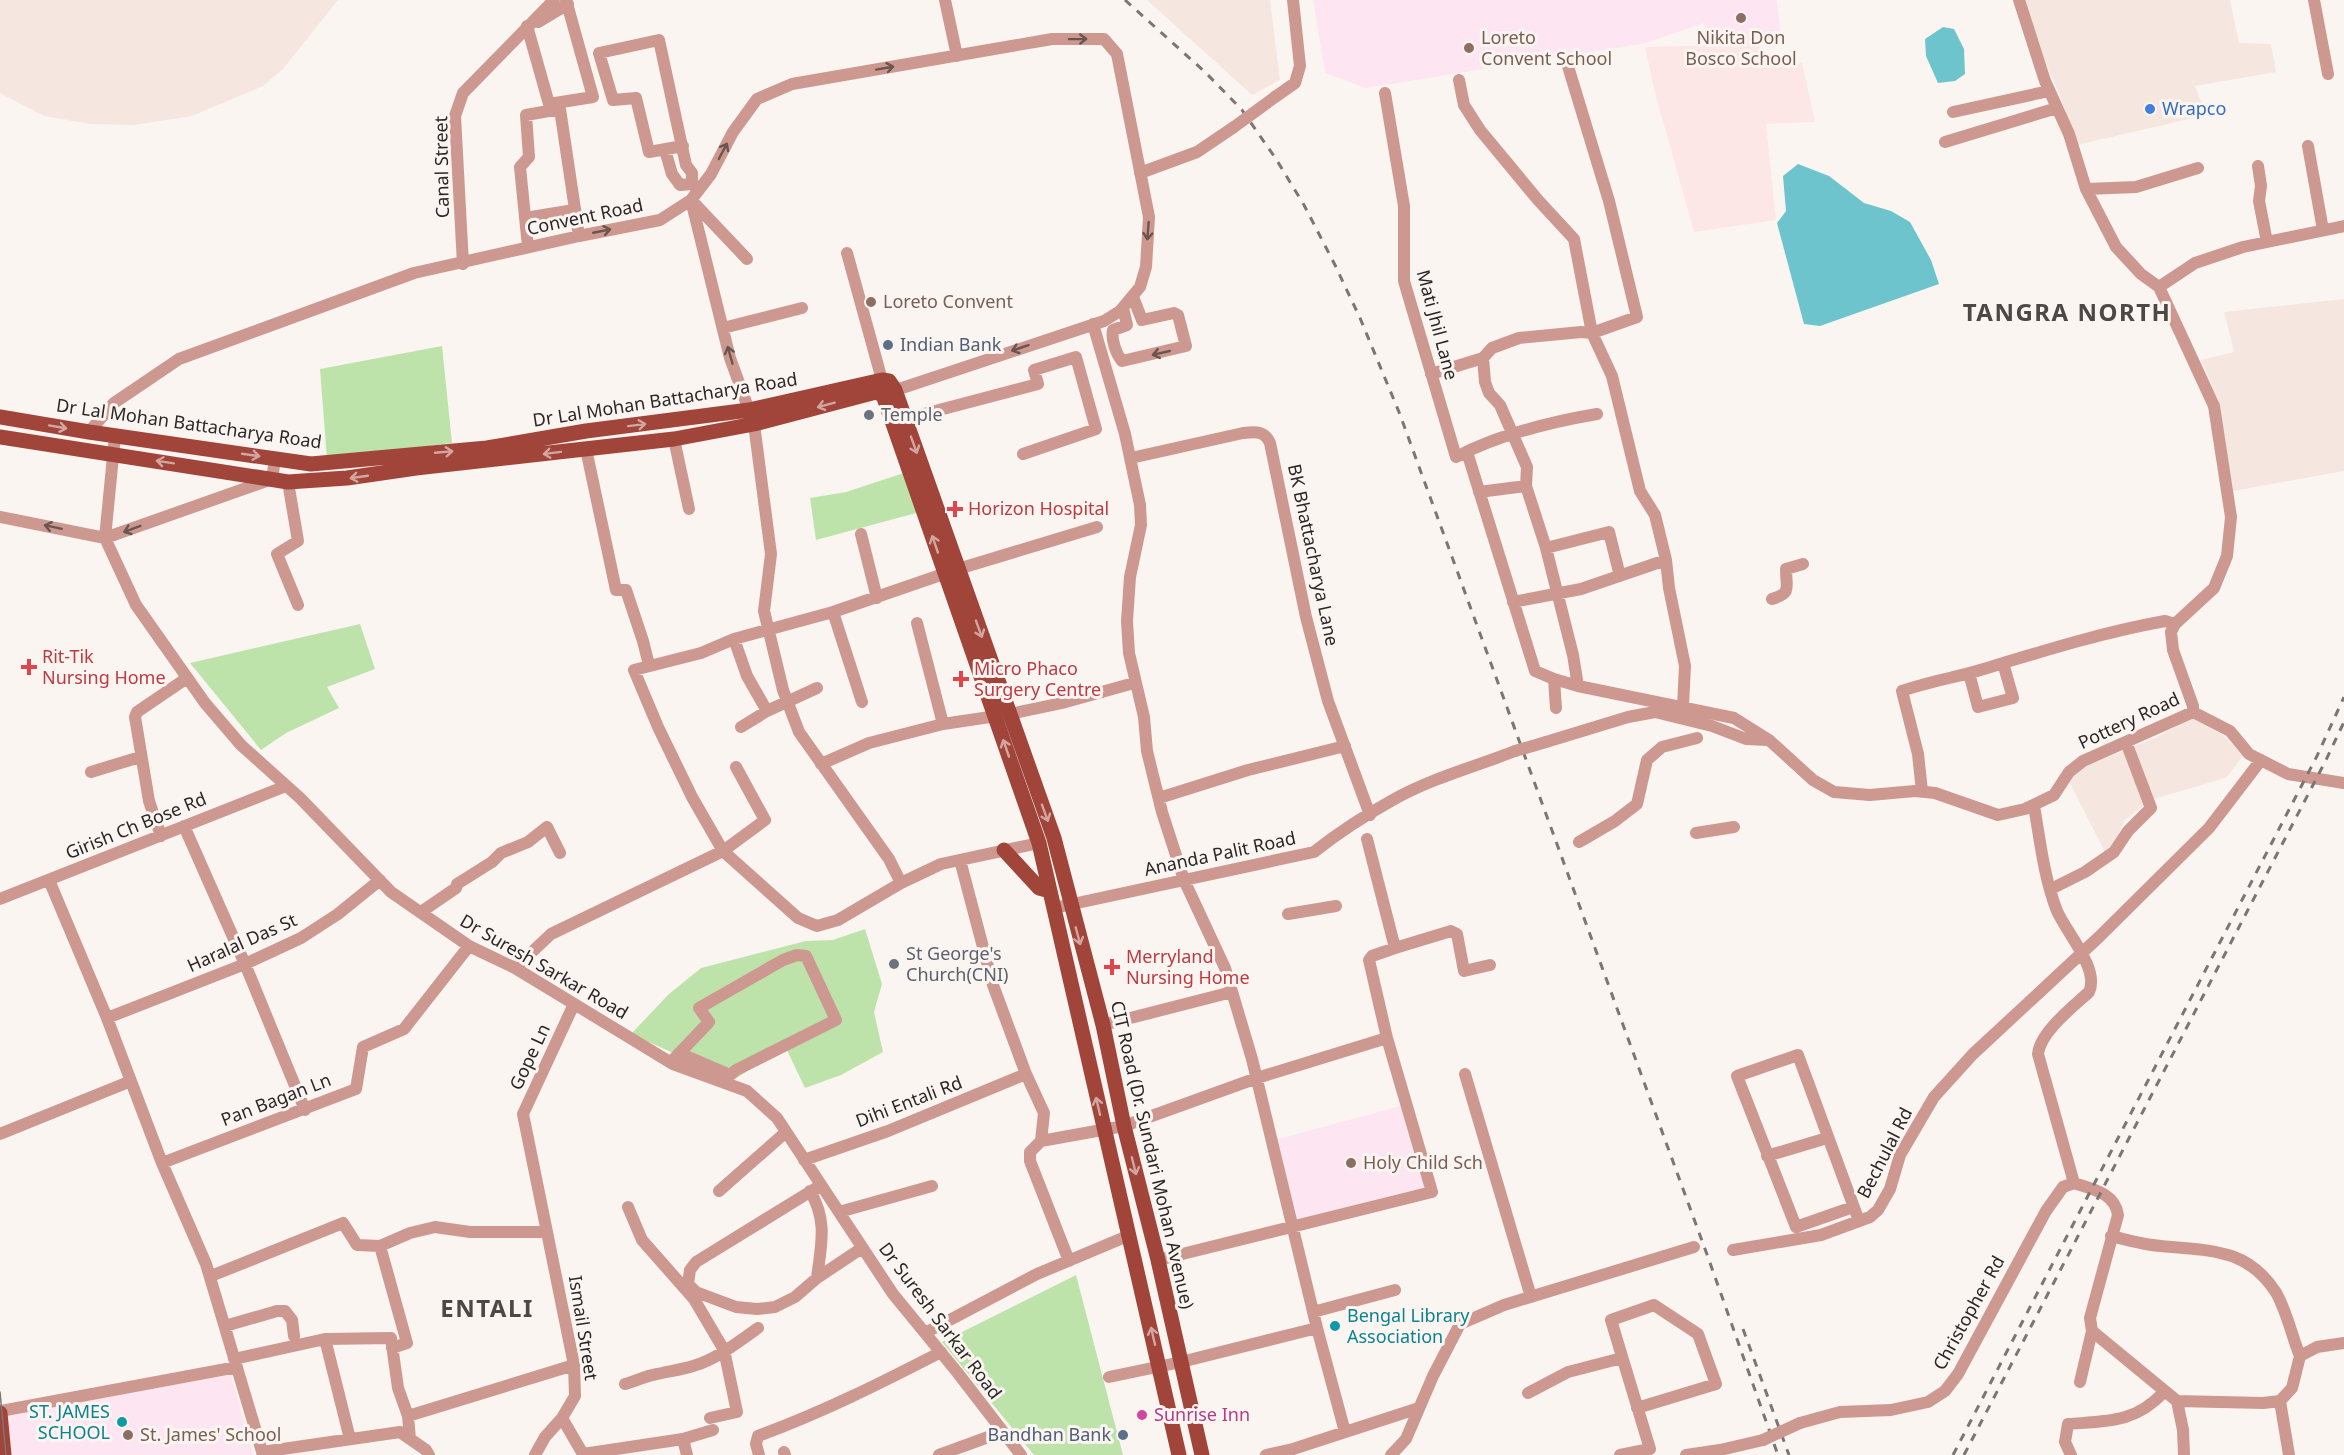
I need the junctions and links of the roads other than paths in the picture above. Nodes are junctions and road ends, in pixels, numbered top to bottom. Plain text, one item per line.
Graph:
1 (554, 0) edge
2 (945, 0) edge
3 (1293, 0) edge
4 (2019, 0) edge
5 (2314, 0) edge
6 (567, 2) edge
7 (527, 27) junction
8 (957, 56) junction
9 (1567, 63) dead end
10 (2328, 74) dead end
11 (1460, 80) dead end
12 (2049, 91) junction
13 (1385, 93) dead end
14 (2057, 108) junction
15 (1953, 112) dead end
16 (1945, 142) dead end
17 (683, 146) junction
18 (2308, 146) dead end
19 (664, 150) junction
20 (2258, 166) dead end
21 (2198, 168) dead end
22 (1140, 173) junction
23 (2086, 189) junction
24 (694, 192) junction
25 (574, 210) junction
26 (525, 218) junction
27 (2344, 226) edge
28 (2323, 230) junction
29 (579, 236) junction
30 (2267, 242) junction
31 (528, 247) junction
32 (847, 253) dead end
33 (747, 259) dead end
34 (463, 264) junction
35 (2159, 287) junction
36 (1133, 297) junction
37 (802, 308) dead end
38 (1123, 308) junction
39 (1142, 320) junction
40 (1093, 324) junction
41 (1127, 325) junction
42 (723, 328) junction
43 (1592, 333) junction
44 (1483, 358) junction
45 (1431, 374) junction
46 (886, 388) junction
47 (1597, 414) dead end
48 (0, 417) edge
49 (752, 417) junction
50 (905, 419) junction
51 (89, 432) junction
52 (1515, 435) junction
53 (115, 436) junction
54 (0, 437) edge
55 (674, 439) junction
56 (586, 449) junction
57 (113, 453) junction
58 (1023, 454) dead end
59 (1462, 454) junction
60 (1131, 458) junction
61 (275, 459) junction
62 (272, 479) junction
63 (288, 482) junction
64 (1526, 486) junction
65 (1479, 492) junction
66 (689, 508) dead end
67 (0, 517) edge
68 (1097, 527) dead end
69 (861, 534) dead end
70 (105, 538) junction
71 (1546, 548) junction
72 (1666, 560) junction
73 (1803, 564) dead end
74 (952, 572) junction
75 (1620, 576) junction
76 (1558, 594) junction
77 (877, 598) junction
78 (1772, 599) dead end
79 (1513, 602) junction
80 (298, 604) dead end
81 (833, 612) junction
82 (917, 623) dead end
83 (2175, 624) junction
84 (768, 629) junction
85 (734, 639) junction
86 (2003, 663) junction
87 (649, 665) junction
88 (1969, 672) junction
89 (187, 678) junction
90 (1554, 679) junction
91 (1134, 683) junction
92 (1578, 686) junction
93 (817, 688) dead end
94 (788, 702) junction
95 (862, 702) dead end
96 (1683, 706) junction
97 (1556, 708) dead end
98 (767, 711) junction
99 (2193, 712) junction
100 (1002, 715) junction
101 (944, 724) junction
102 (741, 727) dead end
103 (1697, 738) dead end
104 (1769, 740) junction
105 (2126, 742) junction
106 (1345, 746) junction
107 (140, 757) junction
108 (2261, 760) junction
109 (821, 764) junction
110 (735, 767) dead end
111 (91, 772) dead end
112 (2344, 783) edge
113 (286, 786) junction
114 (1922, 791) junction
115 (1159, 798) junction
116 (2034, 806) junction
117 (1370, 815) junction
118 (184, 826) junction
119 (1734, 827) dead end
120 (1696, 833) dead end
121 (161, 836) junction
122 (1367, 839) dead end
123 (1580, 842) dead end
124 (1039, 843) junction
125 (1004, 850) junction
126 (723, 851) junction
127 (560, 853) dead end
128 (960, 860) junction
129 (49, 880) junction
130 (380, 880) junction
131 (1184, 880) junction
132 (901, 883) junction
133 (2051, 889) junction
134 (1050, 891) junction
135 (0, 899) edge
136 (1070, 905) junction
137 (1336, 906) dead end
138 (1054, 908) junction
139 (421, 912) junction
140 (1288, 914) dead end
141 (469, 946) junction
142 (1395, 948) junction
143 (2081, 952) junction
144 (245, 964) junction
145 (1490, 965) dead end
146 (515, 968) junction
147 (1232, 992) junction
148 (574, 1004) junction
149 (107, 1018) junction
150 (1102, 1025) junction
151 (1387, 1038) junction
152 (675, 1058) junction
153 (1026, 1074) junction
154 (1465, 1074) dead end
155 (726, 1078) junction
156 (1257, 1078) junction
157 (131, 1081) junction
158 (304, 1110) junction
159 (1124, 1126) junction
160 (1103, 1130) junction
161 (786, 1132) junction
162 (0, 1134) edge
163 (1827, 1138) junction
164 (1041, 1141) junction
165 (1767, 1156) junction
166 (804, 1160) junction
167 (162, 1163) junction
168 (2074, 1183) junction
169 (933, 1186) dead end
170 (815, 1188) junction
171 (719, 1191) dead end
172 (628, 1207) dead end
173 (1853, 1207) junction
174 (839, 1212) junction
175 (1859, 1221) junction
176 (1293, 1227) junction
177 (548, 1232) junction
178 (1130, 1235) junction
179 (2111, 1236) junction
180 (380, 1246) junction
181 (1694, 1247) dead end
182 (862, 1248) junction
183 (1733, 1251) dead end
184 (1158, 1260) junction
185 (1069, 1261) junction
186 (211, 1276) junction
187 (817, 1278) junction
188 (1395, 1290) dead end
189 (1531, 1297) junction
190 (1313, 1312) junction
191 (225, 1326) junction
192 (758, 1328) dead end
193 (1317, 1328) junction
194 (2092, 1331) junction
195 (925, 1333) junction
196 (294, 1336) dead end
197 (325, 1339) junction
198 (2344, 1343) edge
199 (392, 1348) junction
200 (724, 1350) junction
201 (941, 1352) junction
202 (2300, 1356) junction
203 (1622, 1358) junction
204 (1181, 1362) junction
205 (236, 1363) junction
206 (574, 1365) junction
207 (1160, 1366) junction
208 (1109, 1377) dead end
209 (2080, 1383) dead end
210 (625, 1384) dead end
211 (2164, 1392) junction
212 (1528, 1394) dead end
213 (2177, 1401) junction
214 (2280, 1401) junction
215 (1419, 1408) junction
216 (1637, 1408) junction
217 (0, 1412) edge
218 (408, 1416) junction
219 (562, 1418) junction
220 (1002, 1432) junction
221 (1345, 1432) junction
222 (350, 1439) junction
223 (410, 1439) junction
224 (683, 1439) junction
225 (263, 1453) edge
226 (4, 1455) edge
227 (429, 1455) edge
228 (535, 1455) edge
229 (687, 1455) edge
230 (759, 1455) edge
231 (939, 1455) edge
232 (1021, 1455) edge
233 (1179, 1455) edge
234 (1202, 1455) edge
235 (1266, 1455) edge
236 (1391, 1455) edge
237 (1620, 1455) edge
238 (1686, 1455) edge
239 (2071, 1455) edge
240 (2184, 1455) edge
241 (2289, 1455) edge

1 - 7 street, Canal Street
2 - 8 street
3 - 22 street, bridge
4 - 12 street
5 - 10 street
6 - 7 street
6 - 7 street
7 - 34 street, Canal Street
8 -> 22 street, Convent Road
24 -> 8 street, Convent Road
9 - 43 street
11 - 43 street
12 - 14 street
12 - 15 street
13 - 45 street, Mati Jhil Lane
14 - 16 street
14 - 23 street
17 - 19 street
17 - 19 street
17 - 24 street
18 - 28 street
19 - 24 street
20 - 30 street
21 - 23 street
22 -> 36 street, Convent Road
23 - 35 street
29 -> 24 street, Convent Road
24 - 33 street
24 - 42 street
25 - 26 street
25 - 26 street
25 - 29 street
26 - 31 street
27 - 28 street
28 - 30 street
29 - 31 street, Convent Road
30 - 35 street
31 - 34 street, Convent Road
32 - 46 street
34 - 51 street, Convent Road
35 - 83 street
36 - 38 street, Convent Road
36 - 39 street
37 - 42 street
38 - 40 street, Convent Road
38 - 41 street
39 - 41 street
39 -> 41 street
40 -> 46 street, Convent Road
40 - 60 street
49 -> 42 street
43 - 44 street
43 - 72 street
44 - 45 street
44 - 52 street
45 - 59 street, Mati Jhil Lane
46 - 49 main road, Dr Lal Mohan Battacharya Road
46 - 50 main road, CIT Road (Dr. Sundari Mohan Avenue)
74 -> 46 main road, CIT Road (Dr. Sundari Mohan Avenue)
47 - 52 street
48 -> 51 main road, Dr Lal Mohan Battacharya Road
49 - 55 main road, Dr Lal Mohan Battacharya Road
61 -> 49 main road, Dr Lal Mohan Battacharya Road
49 - 84 street
50 - 58 street
50 -> 74 main road, CIT Road (Dr. Sundari Mohan Avenue)
51 - 53 main road, Dr Lal Mohan Battacharya Road
52 - 59 street
52 - 64 street
53 - 57 street
53 -> 61 main road, Dr Lal Mohan Battacharya Road
54 - 57 main road, Dr Lal Mohan Battacharya Road
55 - 56 main road, Dr Lal Mohan Battacharya Road
55 - 66 street
56 -> 63 main road, Dr Lal Mohan Battacharya Road
56 - 87 street
62 -> 57 main road, Dr Lal Mohan Battacharya Road
57 - 70 street
59 - 65 street, Mati Jhil Lane
60 - 91 street
60 - 106 street, BK Bhattacharya Lane
61 - 62 street
62 - 63 main road, Dr Lal Mohan Battacharya Road
62 -> 70 street
63 - 80 street
64 - 65 street
64 - 71 street
65 - 79 street, Mati Jhil Lane
70 -> 67 street
68 - 74 street
69 - 77 street
70 - 89 street, Dr Suresh Sarkar Road
71 - 75 street
71 - 76 street
72 - 75 street
72 - 96 street
73 - 78 street
74 - 77 street
74 - 100 main road, CIT Road (Dr. Sundari Mohan Avenue)
75 - 76 street
76 - 79 street
76 - 92 street
77 - 81 street
79 - 90 street, Mati Jhil Lane
81 - 84 street
81 - 95 street
82 - 101 street
83 - 86 street
83 - 99 street, Pottery Road
84 - 85 street
84 - 94 street
85 - 87 street
85 - 98 street
86 - 88 street
86 - 88 street
87 - 126 street
88 - 114 street
89 - 107 street
89 - 113 street, Dr Suresh Sarkar Road
90 - 92 street, Pottery Road
90 - 97 street
91 - 100 street
91 - 115 street
92 - 96 street, Pottery Road
93 - 94 street
94 - 98 street
94 - 109 street
96 - 104 street, Pottery Road
98 - 102 street
99 - 105 street, Pottery Road
99 - 108 street
100 - 101 street
124 -> 100 main road, CIT Road (Dr. Sundari Mohan Avenue)
100 -> 136 main road, CIT Road (Dr. Sundari Mohan Avenue)
101 - 109 street
103 - 123 street
104 - 114 street, Pottery Road
104 - 117 street, Ananda Palit Road, bridge
105 - 116 street, Pottery Road
105 - 133 street
106 - 115 street
106 - 117 street, BK Bhattacharya Lane
107 - 111 street
107 - 121 street
108 - 112 street
108 - 143 street, Bechulal Rd
109 - 132 street
110 - 126 street
113 - 118 street, Girish Ch Bose Rd
113 - 130 street, Dr Suresh Sarkar Road
114 - 116 street, Pottery Road
115 - 131 street
116 - 133 street
117 - 131 street, Ananda Palit Road
118 - 121 street, Girish Ch Bose Rd
118 - 144 street
119 - 120 street
121 - 129 street, Girish Ch Bose Rd
122 - 142 street
124 - 125 street
124 - 134 main road, CIT Road (Dr. Sundari Mohan Avenue)
125 - 128 street
125 - 134 main road
126 - 132 street
126 - 146 street
127 - 139 street
128 - 132 street
128 - 153 street
129 - 135 street, Girish Ch Bose Rd
129 - 149 street
130 - 139 street, Dr Suresh Sarkar Road
130 - 144 street, Haralal Das St
131 - 136 street, Ananda Palit Road
131 - 147 street
133 - 143 street
134 - 138 main road, CIT Road (Dr. Sundari Mohan Avenue)
136 - 138 street, Ananda Palit Road
136 -> 150 main road, CIT Road (Dr. Sundari Mohan Avenue)
137 - 140 street
160 -> 138 main road, CIT Road (Dr. Sundari Mohan Avenue)
139 - 141 street, Dr Suresh Sarkar Road
141 - 146 street, Dr Suresh Sarkar Road
141 - 158 street, Pan Bagan Ln
142 - 145 street
142 - 151 street
143 - 168 street
143 - 175 street, Bechulal Rd
144 - 149 street, Haralal Das St
144 - 158 street
146 - 148 street, Dr Suresh Sarkar Road
147 - 150 street
147 - 156 street
148 - 152 street, Dr Suresh Sarkar Road
148 - 177 street, Gope Ln
149 - 157 street
150 - 159 main road, CIT Road (Dr. Sundari Mohan Avenue)
151 - 156 street
151 - 176 street
152 - 155 street, Dr Suresh Sarkar Road
152 - 155 street
153 - 164 street
153 - 166 street, Dihi Entali Rd
154 - 189 street
155 - 161 street, Dr Suresh Sarkar Road
156 - 159 street
156 - 176 street
157 - 162 street
157 - 167 street
158 - 167 street, Pan Bagan Ln
159 - 160 street
159 -> 184 main road, CIT Road (Dr. Sundari Mohan Avenue)
160 - 164 street
160 - 178 main road, CIT Road (Dr. Sundari Mohan Avenue)
161 - 166 street, Dr Suresh Sarkar Road
161 - 171 street
163 - 165 street
163 - 165 street
163 - 173 street
164 - 185 street
165 - 173 street
166 - 170 street, Dr Suresh Sarkar Road
167 - 186 street
168 - 179 street
168 - 238 street, Christopher Rd, bridge
169 - 174 street
170 - 174 street, Dr Suresh Sarkar Road
170 - 187 street
170 - 187 street
172 - 200 street
173 - 175 street
174 - 182 street, Dr Suresh Sarkar Road
175 - 183 street, Bechulal Rd
176 - 184 street
176 - 190 street
177 - 180 street
177 - 206 street, Ismail Street
178 - 185 street
207 -> 178 main road, CIT Road (Dr. Sundari Mohan Avenue)
179 - 194 street
179 - 202 street
180 - 186 street
180 - 199 street
181 - 189 street
182 - 187 street
182 - 195 street, Dr Suresh Sarkar Road
184 - 204 main road, CIT Road (Dr. Sundari Mohan Avenue)
185 - 195 street
186 - 191 street
188 - 190 street
189 - 215 street
190 - 193 street
191 - 196 street
191 - 205 street
192 - 200 street
193 - 204 street
193 - 221 street
194 - 209 street
194 - 211 street
195 - 201 street, Dr Suresh Sarkar Road
197 - 199 street
197 - 205 street
197 - 222 street
198 - 202 street
199 - 218 street
200 - 210 street
200 - 224 street
201 - 220 street, Dr Suresh Sarkar Road
201 - 230 street
202 - 214 street
203 - 212 street
203 - 216 street
203 - 216 street
204 - 207 street
204 - 234 main road, CIT Road (Dr. Sundari Mohan Avenue)
205 - 217 street
205 - 225 street
206 - 218 street
206 - 219 street, Ismail Street
207 - 208 street
207 - 233 main road, CIT Road (Dr. Sundari Mohan Avenue)
211 - 213 street
211 - 239 street
213 - 214 street
213 - 240 street
214 - 241 street
215 - 221 street
215 - 236 street
216 - 237 street
217 - 226 main road
218 - 223 street
219 - 224 street
219 - 228 street, Ismail Street
220 - 231 street
220 - 232 street, Dr Suresh Sarkar Road
221 - 235 street
222 - 223 street
222 - 225 street
223 - 227 street
224 - 229 street

